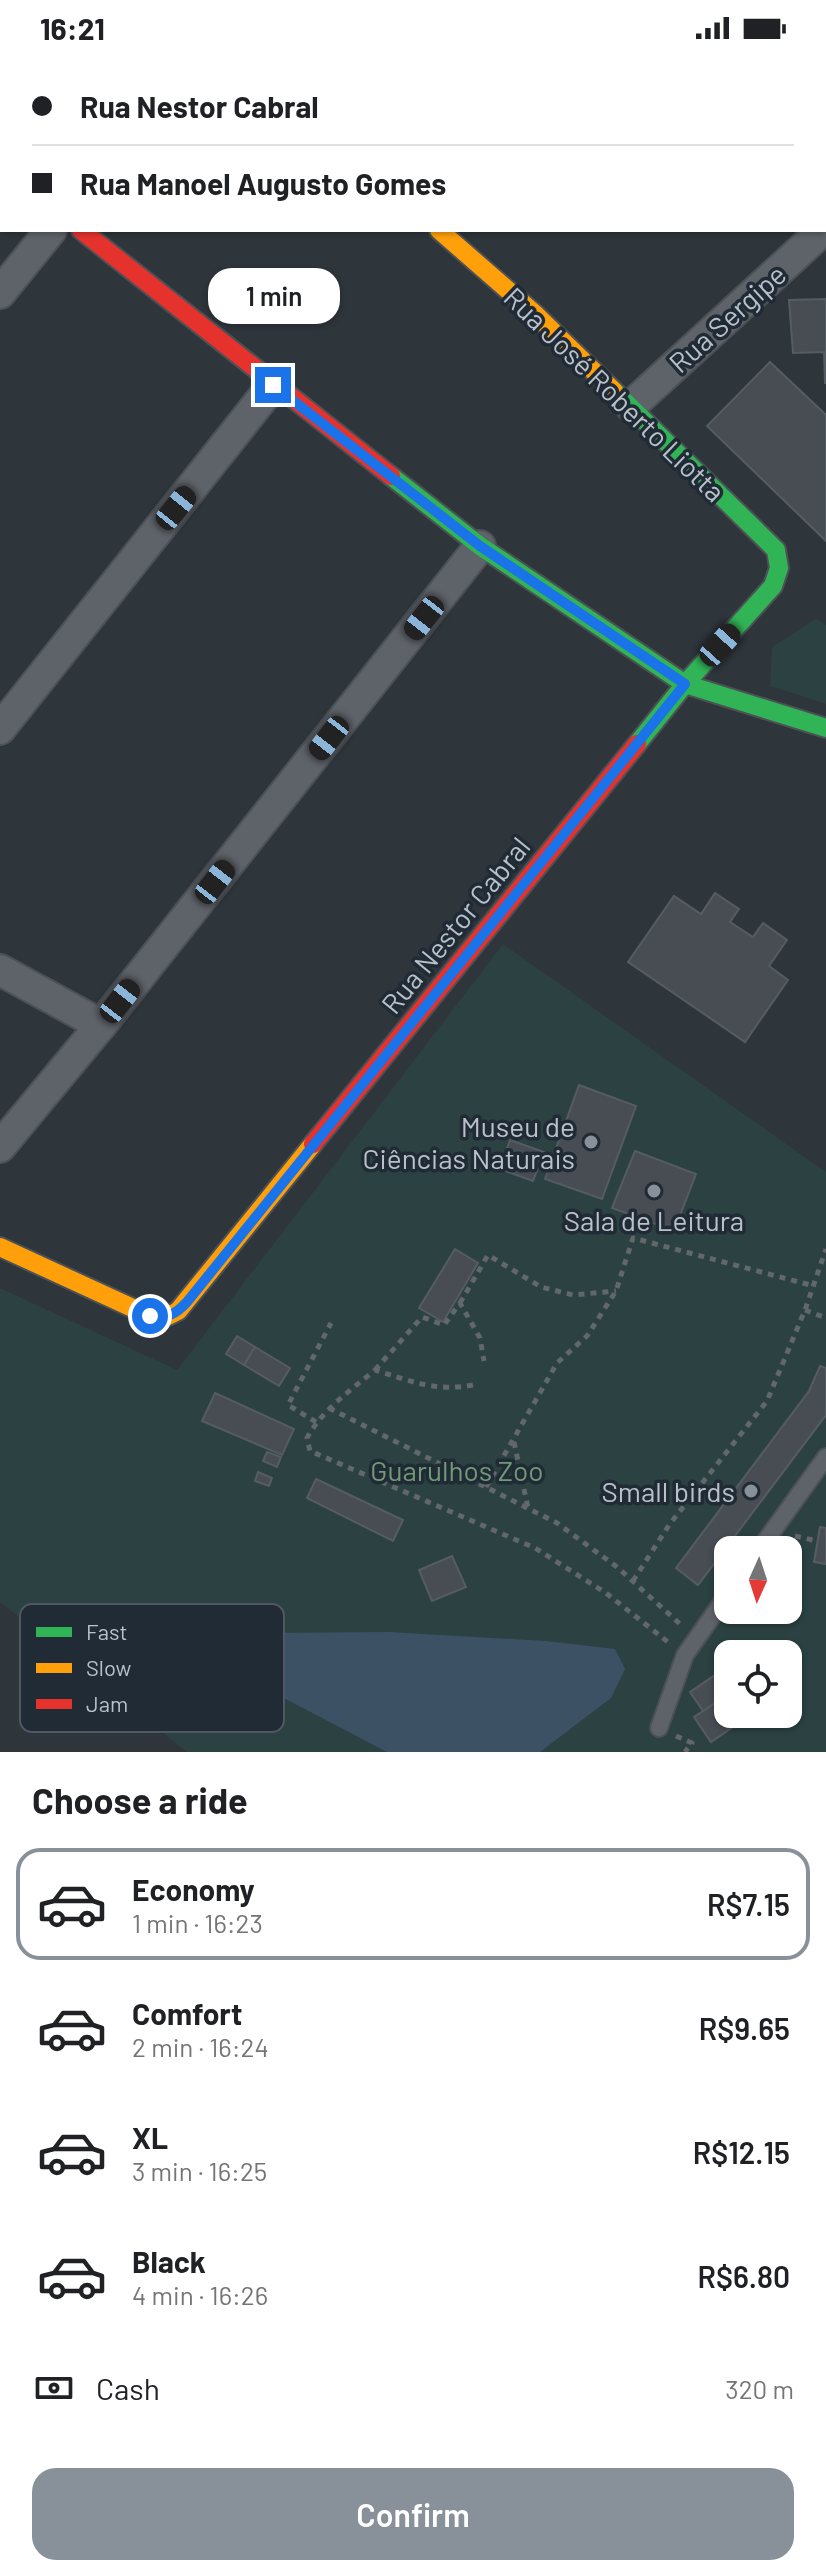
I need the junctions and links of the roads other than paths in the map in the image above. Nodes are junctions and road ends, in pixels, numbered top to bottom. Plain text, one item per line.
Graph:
1 (49, 232) edge
2 (83, 232) edge
3 (441, 232) edge
4 (821, 232) edge
5 (0, 293) edge
6 (273, 385) junction
7 (631, 406) junction
8 (480, 546) junction
9 (780, 566) joint
10 (685, 684) junction
11 (826, 728) edge
12 (0, 729) edge
13 (0, 970) edge
14 (101, 1025) junction
15 (0, 1147) edge
16 (0, 1247) edge
17 (826, 1457) edge
18 (769, 1536) edge
19 (714, 1613) edge
20 (659, 1728) dead end

1 - 5 street
2 - 6 street
3 - 7 street, Rua José Roberto Liotta
4 - 7 street, Rua Sergipe
6 - 8 street
6 - 12 street
7 - 9 street, Rua José Roberto Liotta
8 - 10 street
8 - 14 street
9 - 10 street, Rua Nestor Cabral
10 - 11 street
10 - 16 street, Rua Nestor Cabral
13 - 14 street
14 - 15 street
17 - 18 lane
19 - 20 lane

